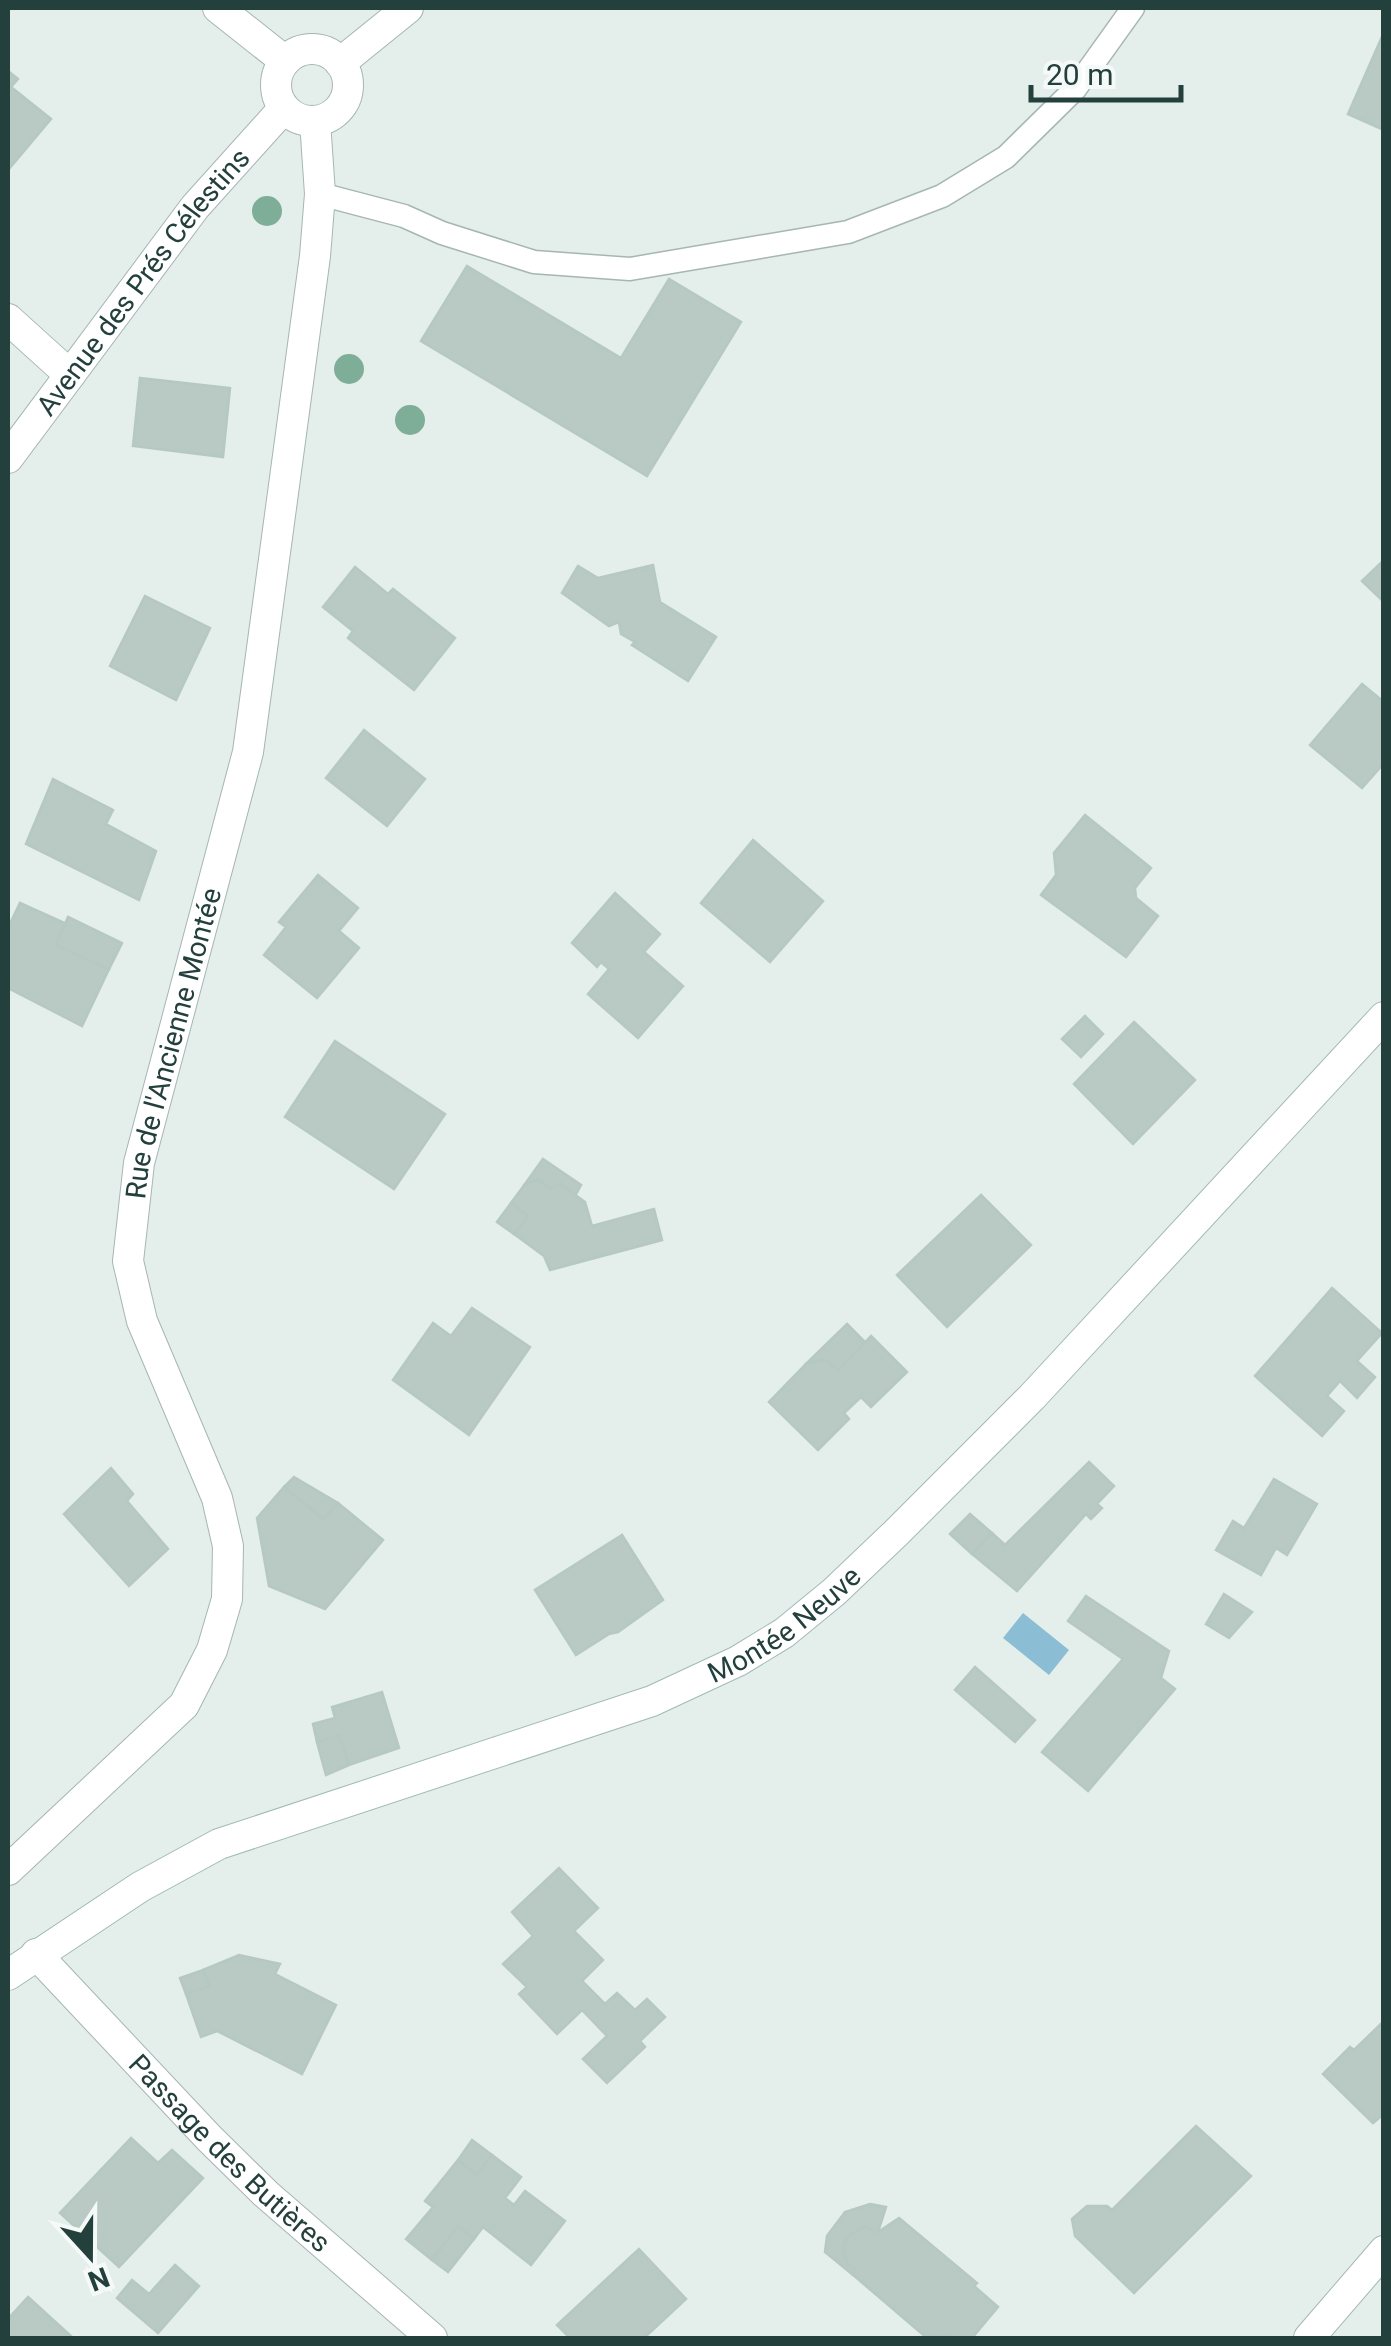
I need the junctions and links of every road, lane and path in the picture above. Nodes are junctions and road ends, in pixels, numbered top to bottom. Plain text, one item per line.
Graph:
1 (218, 8) edge
2 (408, 8) edge
3 (1133, 8) edge
4 (285, 62) junction
5 (340, 63) junction
6 (284, 108) junction
7 (314, 121) junction
8 (320, 194) junction
9 (8, 319) edge
10 (70, 375) junction
11 (8, 458) edge
12 (1384, 1017) edge
13 (8, 1870) edge
14 (36, 1954) junction
15 (8, 1975) edge
16 (1384, 2251) edge
17 (432, 2338) edge
18 (1309, 2338) edge

1 - 4 street
2 - 5 street
3 - 8 lane
4 - 5 street
4 - 6 street
5 - 7 street
6 - 7 street
6 - 10 street, Avenue des Prés Célestins
7 - 8 street, Rue de l'Ancienne Montée
8 - 13 street, Rue de l'Ancienne Montée
9 - 10 street
10 - 11 street, Avenue des Prés Célestins
12 - 14 street, Montée Neuve
14 - 15 street, Montée Neuve
14 - 17 street, Passage des Butières
16 - 18 street

